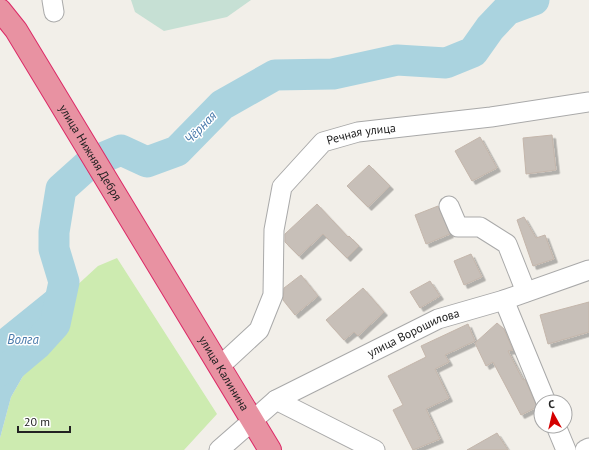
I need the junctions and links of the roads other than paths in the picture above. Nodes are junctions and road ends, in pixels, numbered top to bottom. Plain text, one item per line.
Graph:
1 (0, 10) edge
2 (589, 102) edge
3 (449, 206) dead end
4 (589, 270) edge
5 (526, 292) junction
6 (177, 298) joint
7 (504, 300) junction
8 (219, 367) junction
9 (543, 394) edge
10 (276, 400) junction
11 (252, 422) junction
12 (559, 434) edge
13 (589, 448) edge
14 (218, 450) edge
15 (270, 450) edge
16 (375, 450) edge
17 (566, 450) edge
18 (585, 450) edge

1 - 6 highway, улица Нижняя Дебря
2 - 8 street, Речная улица
3 - 5 street
4 - 5 street, улица Ворошилова
5 - 7 street, улица Ворошилова
6 - 8 highway, улица Калинина
7 - 9 street
7 - 10 street, улица Ворошилова
8 - 11 highway, улица Калинина
10 - 11 street, улица Ворошилова
10 - 16 street
11 - 14 street, улица Ворошилова
11 - 15 highway, улица Калинина
12 - 17 street
13 - 18 street

